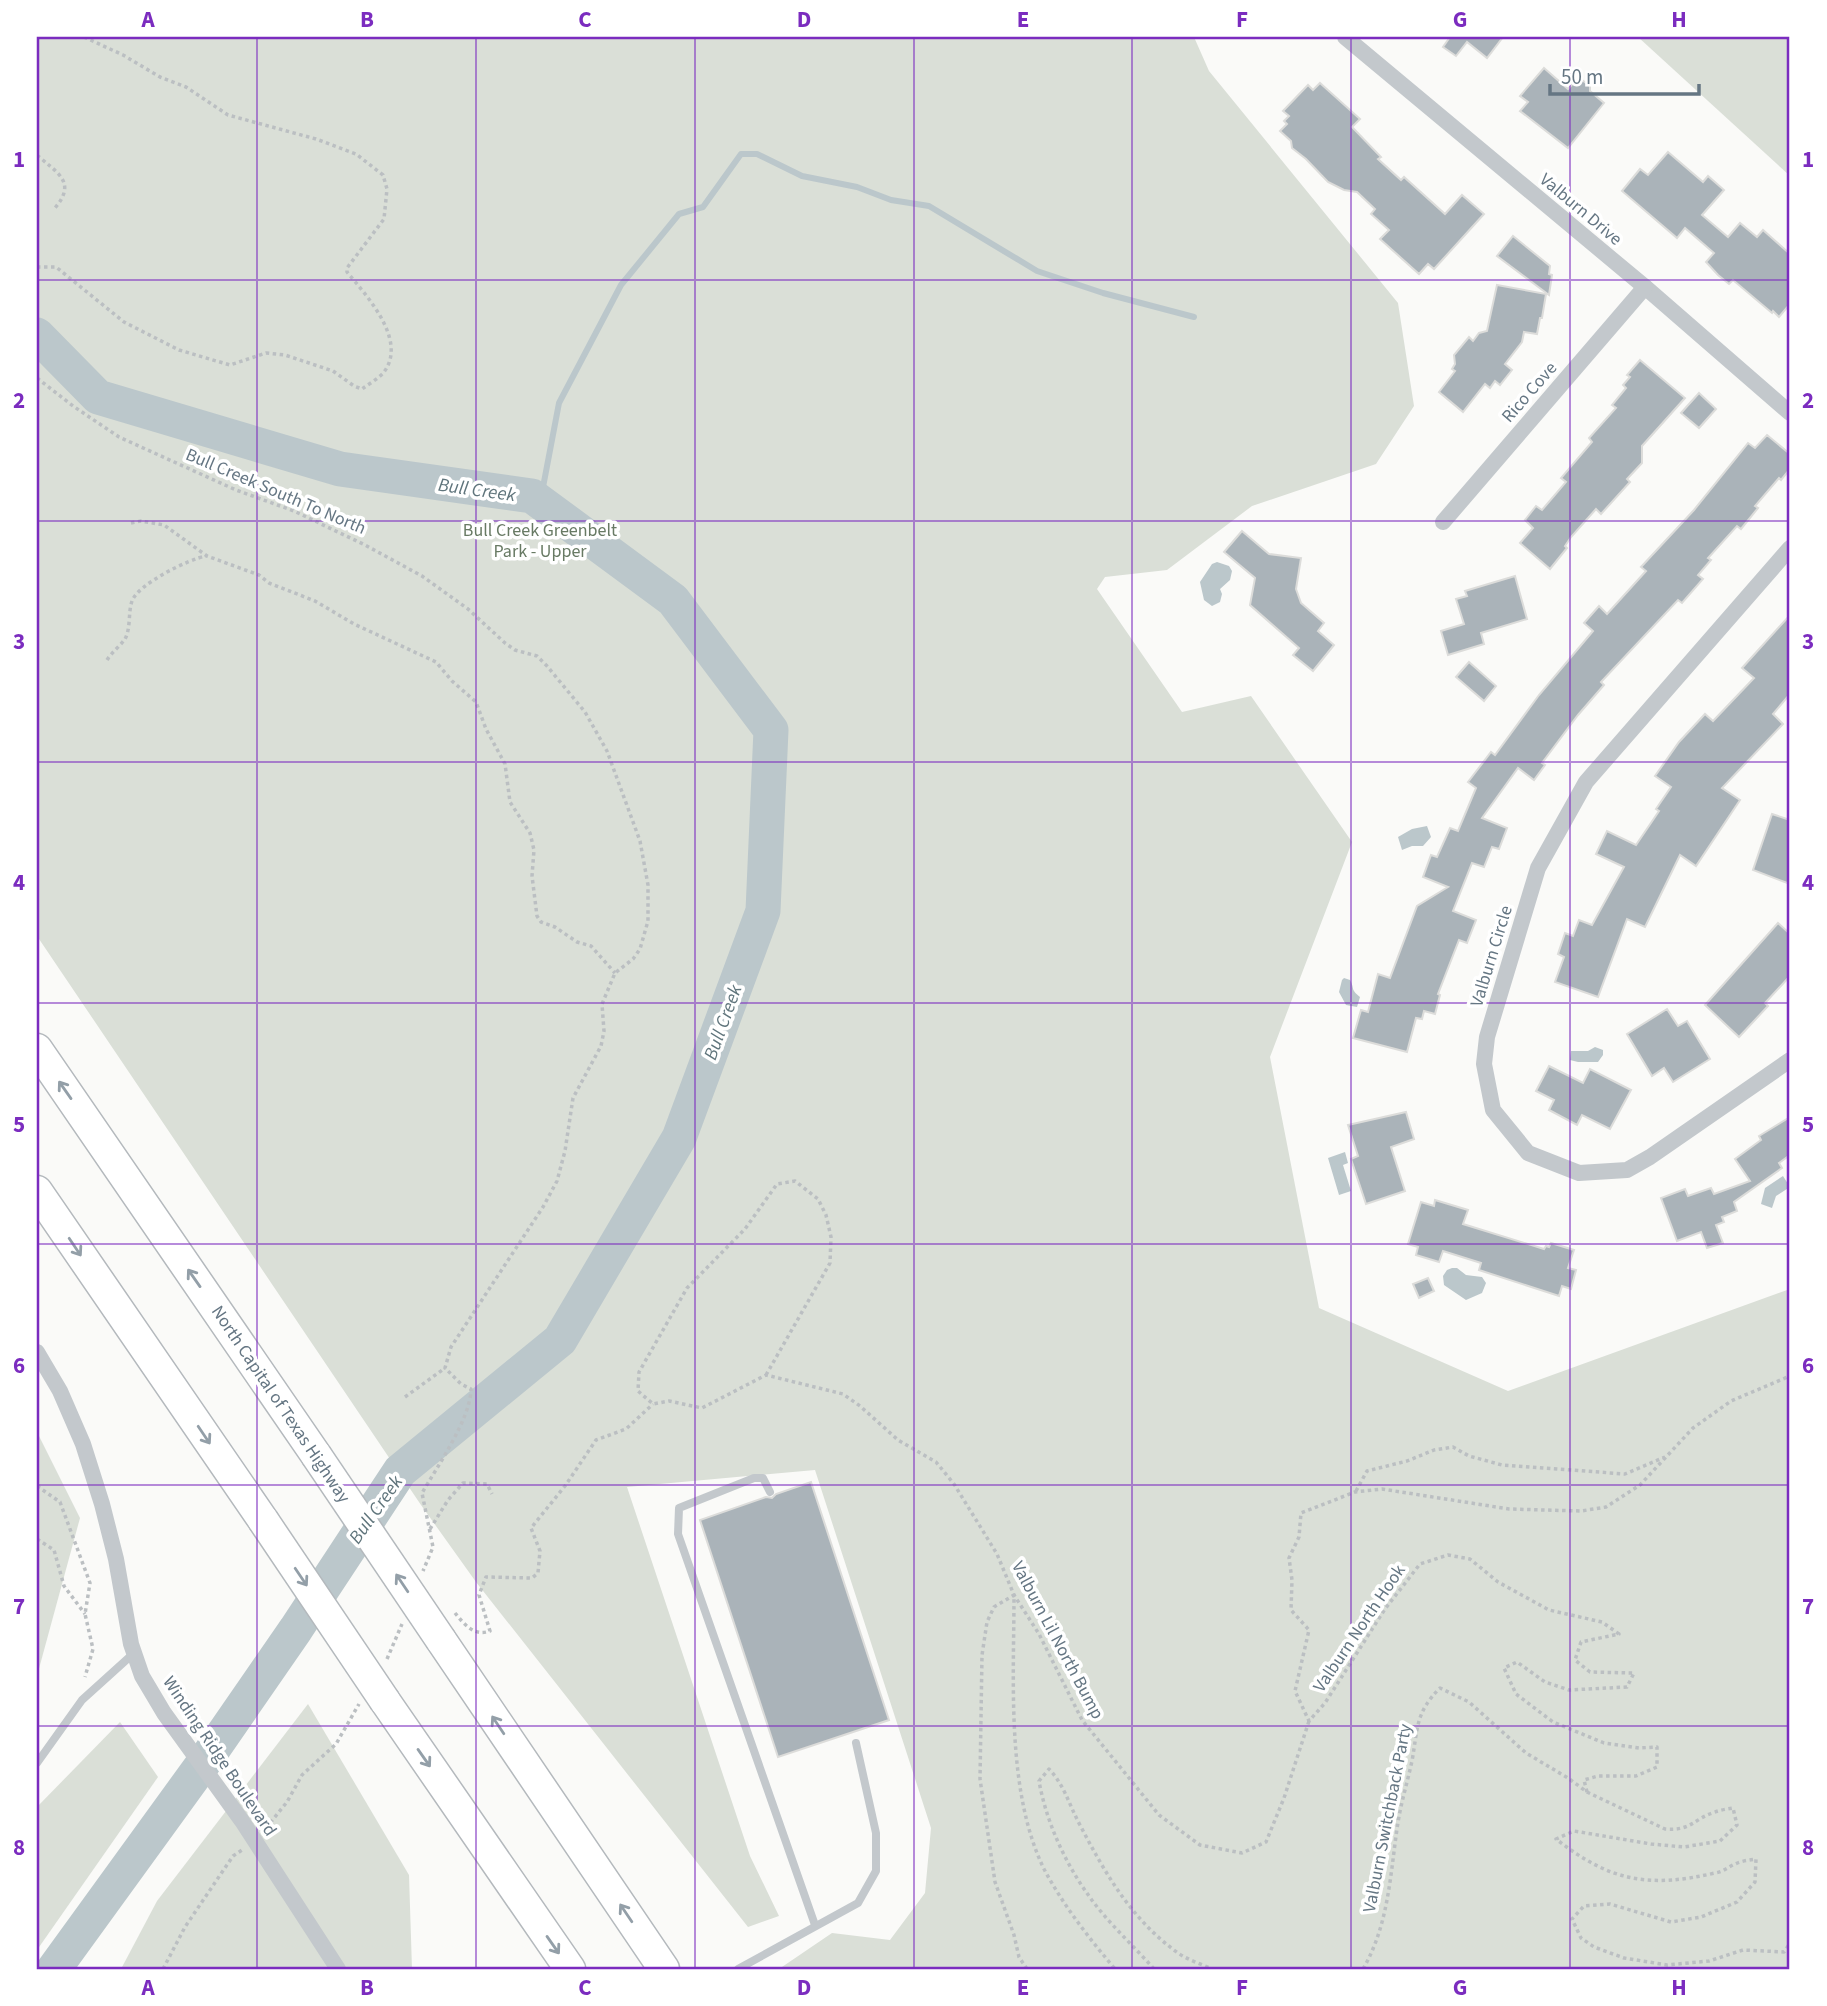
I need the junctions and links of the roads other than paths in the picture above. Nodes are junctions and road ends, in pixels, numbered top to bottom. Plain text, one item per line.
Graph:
1 (1345, 37) edge
2 (1645, 287) junction
3 (1790, 413) edge
4 (1443, 522) dead end
5 (1790, 548) edge
6 (37, 1049) edge
7 (1790, 1060) edge
8 (37, 1191) edge
9 (37, 1352) edge
10 (770, 1492) dead end
11 (134, 1653) junction
12 (856, 1742) dead end
13 (37, 1763) edge
14 (815, 1925) junction
15 (338, 1969) edge
16 (570, 1969) edge
17 (664, 1969) edge
18 (738, 1969) edge

1 - 2 street, Valburn Drive
2 - 3 street, Valburn Drive
2 - 4 street, Rico Cove
5 - 7 street, Valburn Circle
17 -> 6 highway, North Capital of Texas Highway, bridge
8 -> 16 highway, bridge
9 - 11 street, Winding Ridge Boulevard
10 - 14 lane
11 - 13 lane
11 - 15 street, Winding Ridge Boulevard
12 - 14 lane
14 - 18 lane

